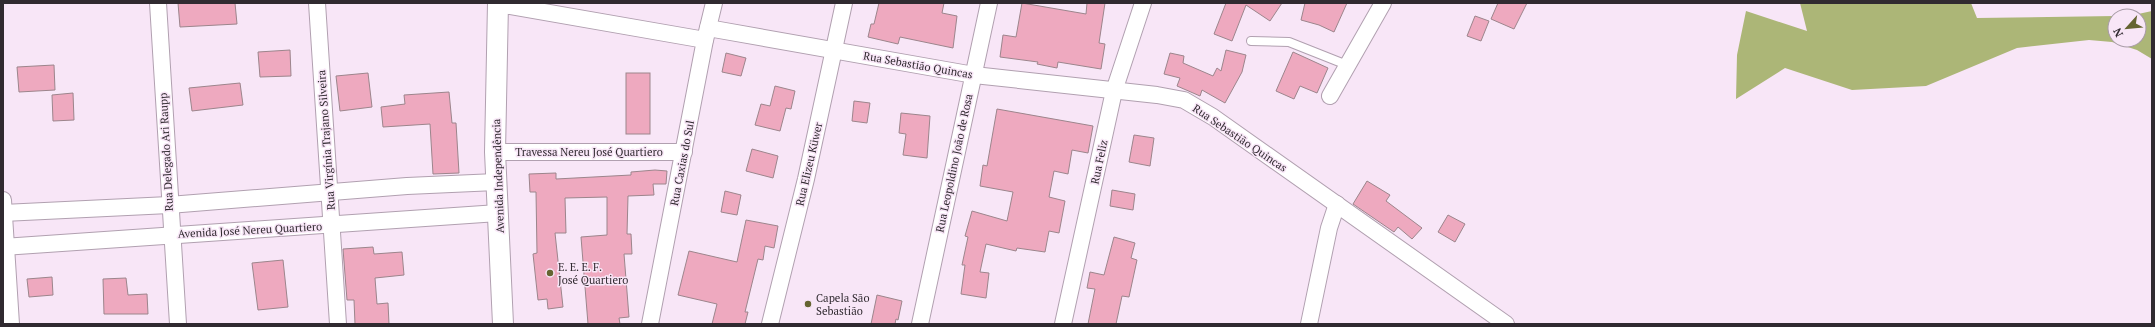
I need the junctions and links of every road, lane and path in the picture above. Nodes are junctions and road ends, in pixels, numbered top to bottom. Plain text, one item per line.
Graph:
1 (158, 3) edge
2 (317, 3) edge
3 (714, 3) edge
4 (844, 3) edge
5 (989, 3) edge
6 (1143, 3) edge
7 (1383, 3) edge
8 (498, 4) edge
9 (706, 34) junction
10 (1251, 41) dead end
11 (835, 50) junction
12 (1347, 65) junction
13 (974, 75) junction
14 (1114, 91) junction
15 (1330, 96) dead end
16 (495, 152) junction
17 (684, 152) junction
18 (496, 182) junction
19 (331, 193) junction
20 (1337, 204) junction
21 (169, 205) junction
22 (3, 209) edge
23 (498, 214) junction
24 (332, 225) junction
25 (172, 234) junction
26 (5, 246) edge
27 (12, 324) edge
28 (178, 324) edge
29 (338, 324) edge
30 (503, 324) edge
31 (650, 324) edge
32 (770, 324) edge
33 (920, 324) edge
34 (1063, 324) edge
35 (1309, 324) edge
36 (1506, 324) edge

1 - 21 street, Rua Delegado Ari Raupp
2 - 19 street, Rua Virgínia Trajano Silveira
3 - 9 street, Rua Caxias do Sul
4 - 11 street, Rua Elizeu Küwer
5 - 13 street, Rua Leopoldino João de Rosa
6 - 14 street, Rua Feliz
7 - 12 street
8 - 9 street, Rua Sebastião Quincas
8 - 16 street, Avenida Independência
9 - 11 street, Rua Sebastião Quincas
9 - 17 street, Rua Caxias do Sul
10 - 12 lane
11 - 13 street, Rua Sebastião Quincas
11 - 32 street, Rua Elizeu Küwer
12 - 15 street
13 - 14 street, Rua Sebastião Quincas
13 - 33 street, Rua Leopoldino João de Rosa
14 - 20 street, Rua Sebastião Quincas
14 - 34 street, Rua Feliz
16 - 17 street, Travessa Nereu José Quartiero
16 - 18 street, Avenida Independência
17 - 31 street, Rua Caxias do Sul
18 - 19 street
18 - 23 street, Avenida Independência
19 - 21 street
19 - 24 street, Rua Virgínia Trajano Silveira
20 - 35 street
20 - 36 street, Rua Sebastião Quincas
21 - 22 street
21 - 25 street, Rua Delegado Ari Raupp
22 - 26 street
23 - 24 street, Avenida José Nereu Quartiero
23 - 30 street, Avenida Independência
24 - 25 street, Avenida José Nereu Quartiero
24 - 29 street, Rua Virgínia Trajano Silveira
25 - 26 street, Avenida José Nereu Quartiero
25 - 28 street, Rua Delegado Ari Raupp
26 - 27 street

